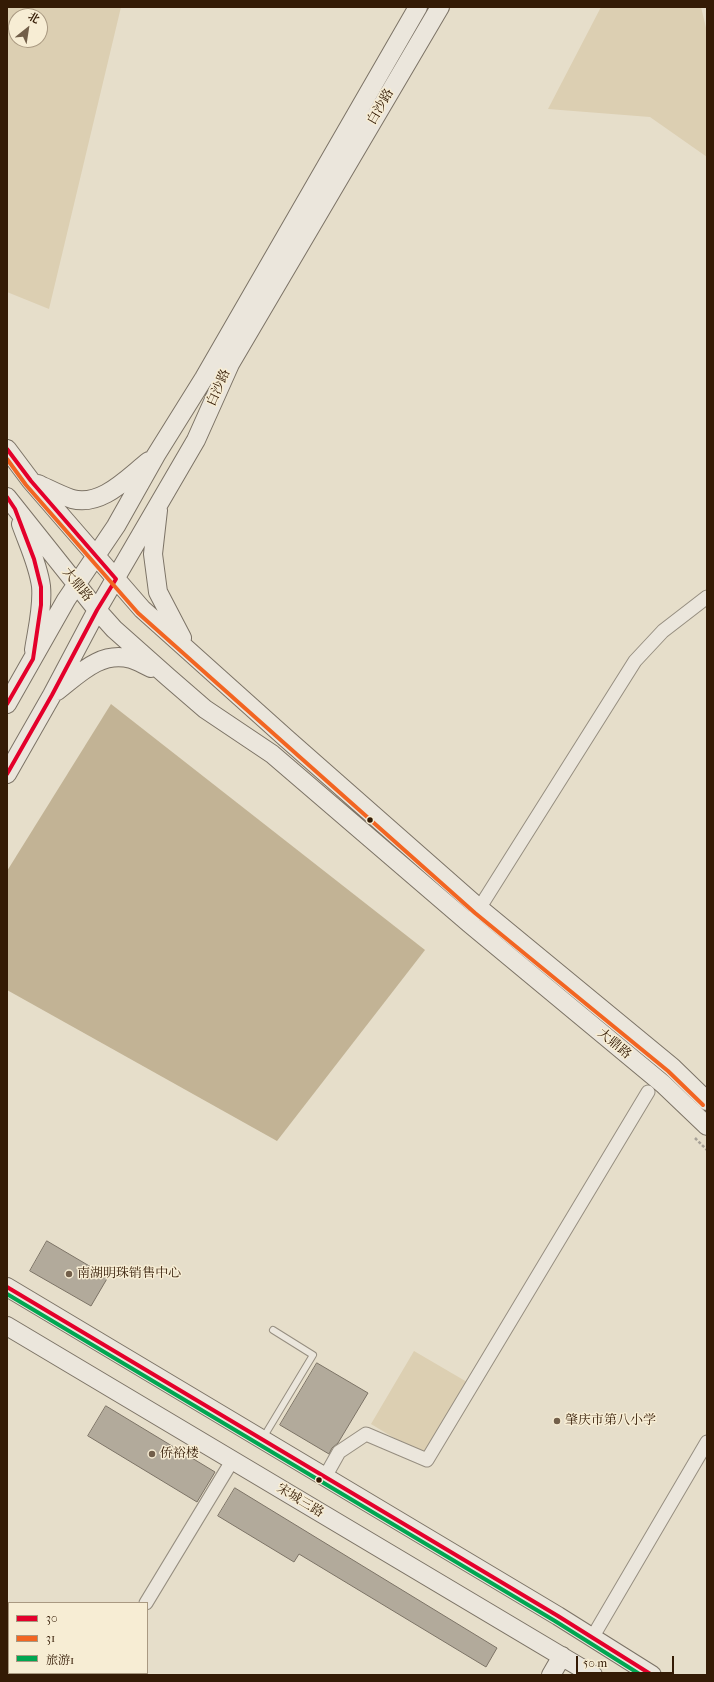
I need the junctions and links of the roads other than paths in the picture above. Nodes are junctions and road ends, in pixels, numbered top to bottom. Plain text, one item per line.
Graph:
1 (426, 8) edge
2 (7, 448) edge
3 (156, 455) junction
4 (31, 481) junction
5 (159, 502) junction
6 (11, 503) edge
7 (96, 556) junction
8 (116, 579) junction
9 (76, 584) junction
10 (707, 597) edge
11 (97, 610) junction
12 (186, 648) junction
13 (33, 659) junction
14 (168, 677) junction
15 (52, 695) junction
16 (7, 704) edge
17 (7, 774) edge
18 (479, 908) junction
19 (470, 924) junction
20 (648, 1092) dead end
21 (707, 1101) edge
22 (707, 1126) edge
23 (7, 1287) edge
24 (7, 1326) edge
25 (273, 1330) dead end
26 (262, 1440) junction
27 (707, 1442) edge
28 (232, 1461) junction
29 (325, 1477) junction
30 (147, 1602) edge
31 (592, 1638) junction
32 (566, 1664) edge
33 (551, 1675) edge
34 (593, 1675) edge
35 (652, 1675) edge

1 - 3 main road, 白沙路
1 - 5 main road, 白沙路
2 - 4 main road, 大鼎路
3 - 4 main road
3 - 7 main road, 白沙路
4 - 7 main road, 大鼎路
5 - 8 main road, 白沙路
5 - 12 main road
6 - 9 main road, 大鼎路
6 - 13 main road
7 - 8 main road, 大鼎路
7 - 9 main road, 白沙路
8 - 11 main road, 白沙路
8 - 12 main road, 大鼎路
9 - 11 main road, 大鼎路
9 - 13 main road, 白沙路
10 - 18 street
11 - 14 main road, 大鼎路
11 - 15 main road, 白沙路
12 - 18 main road, 大鼎路
13 - 16 main road, 白沙路
14 - 15 main road
14 - 19 main road, 大鼎路
15 - 17 main road, 白沙路
18 - 19 street
18 - 21 main road, 大鼎路
19 - 22 main road, 大鼎路
20 - 29 street
23 - 26 main road
24 - 28 main road, 宋城三路
25 - 26 lane
26 - 29 main road
27 - 31 street
28 - 30 street
28 - 32 main road, 宋城三路
29 - 31 main road
31 - 35 main road
32 - 33 main road
32 - 34 main road, 宋城三路

